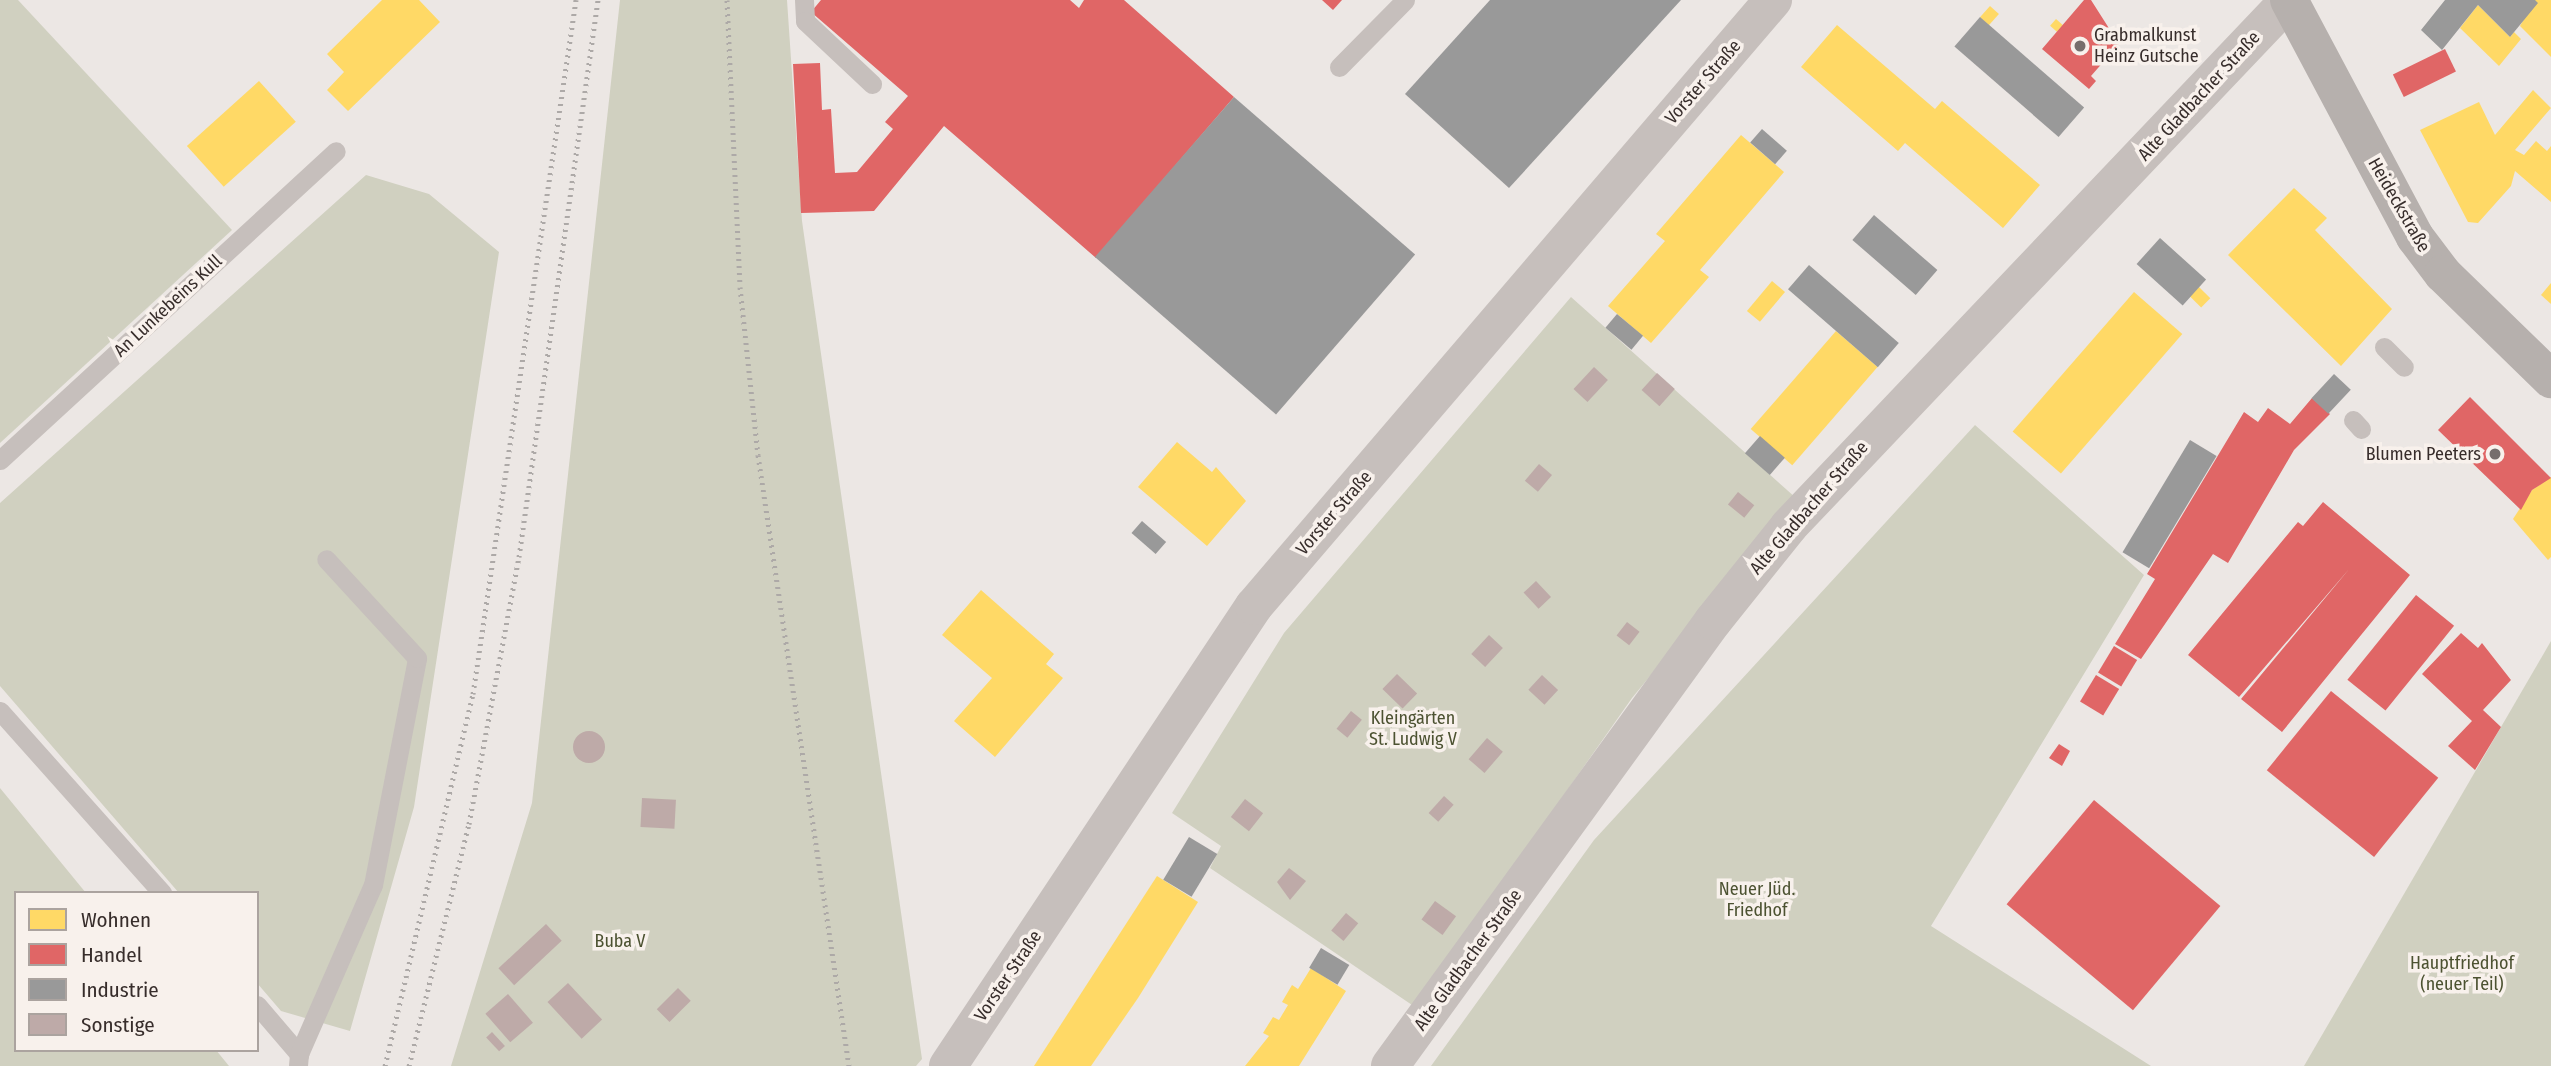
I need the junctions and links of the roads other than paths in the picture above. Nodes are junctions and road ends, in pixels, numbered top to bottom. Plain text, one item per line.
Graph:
1 (803, 0) edge
2 (1405, 0) edge
3 (1773, 0) edge
4 (2289, 0) edge
5 (1339, 67) dead end
6 (872, 84) dead end
7 (336, 152) dead end
8 (2384, 347) dead end
9 (2404, 367) dead end
10 (2551, 379) edge
11 (0, 460) edge
12 (326, 559) dead end
13 (0, 711) edge
14 (160, 891) edge
15 (259, 1008) edge
16 (298, 1060) edge
17 (948, 1066) edge
18 (1390, 1066) edge

1 - 6 lane
2 - 5 lane
3 - 17 street, Vorster Straße
4 - 10 street, Heideckstraße
4 - 18 street, Alte Gladbacher Straße
7 - 11 lane, An Lunkebeins Kull
8 - 9 lane
12 - 16 lane
13 - 14 lane
15 - 16 lane

